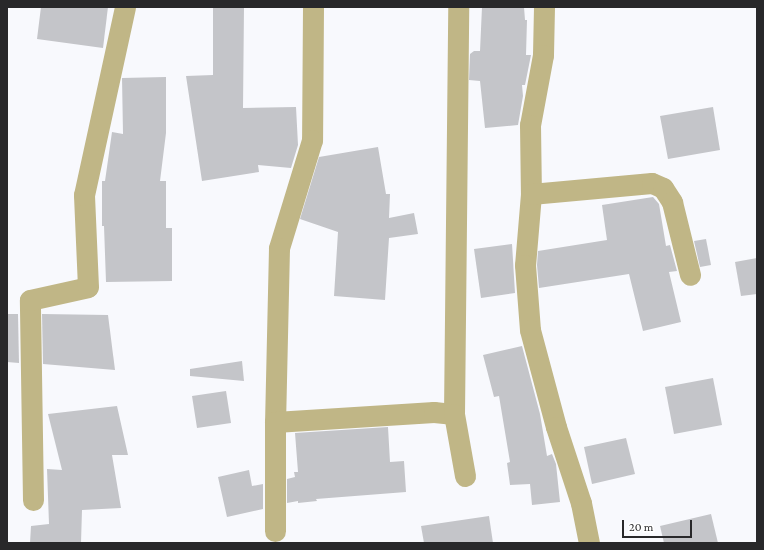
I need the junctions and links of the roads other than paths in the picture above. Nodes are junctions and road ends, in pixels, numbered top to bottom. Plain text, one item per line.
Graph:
1 (125, 7) edge
2 (314, 7) edge
3 (458, 7) edge
4 (544, 7) edge
5 (530, 194) junction
6 (690, 275) dead end
7 (454, 414) junction
8 (275, 422) junction
9 (464, 476) dead end
10 (33, 500) dead end
11 (275, 531) dead end
12 (589, 543) edge

1 - 10 street
2 - 8 street
3 - 7 street
4 - 5 street
5 - 6 street
5 - 12 street
7 - 8 street
7 - 9 street
8 - 11 street

